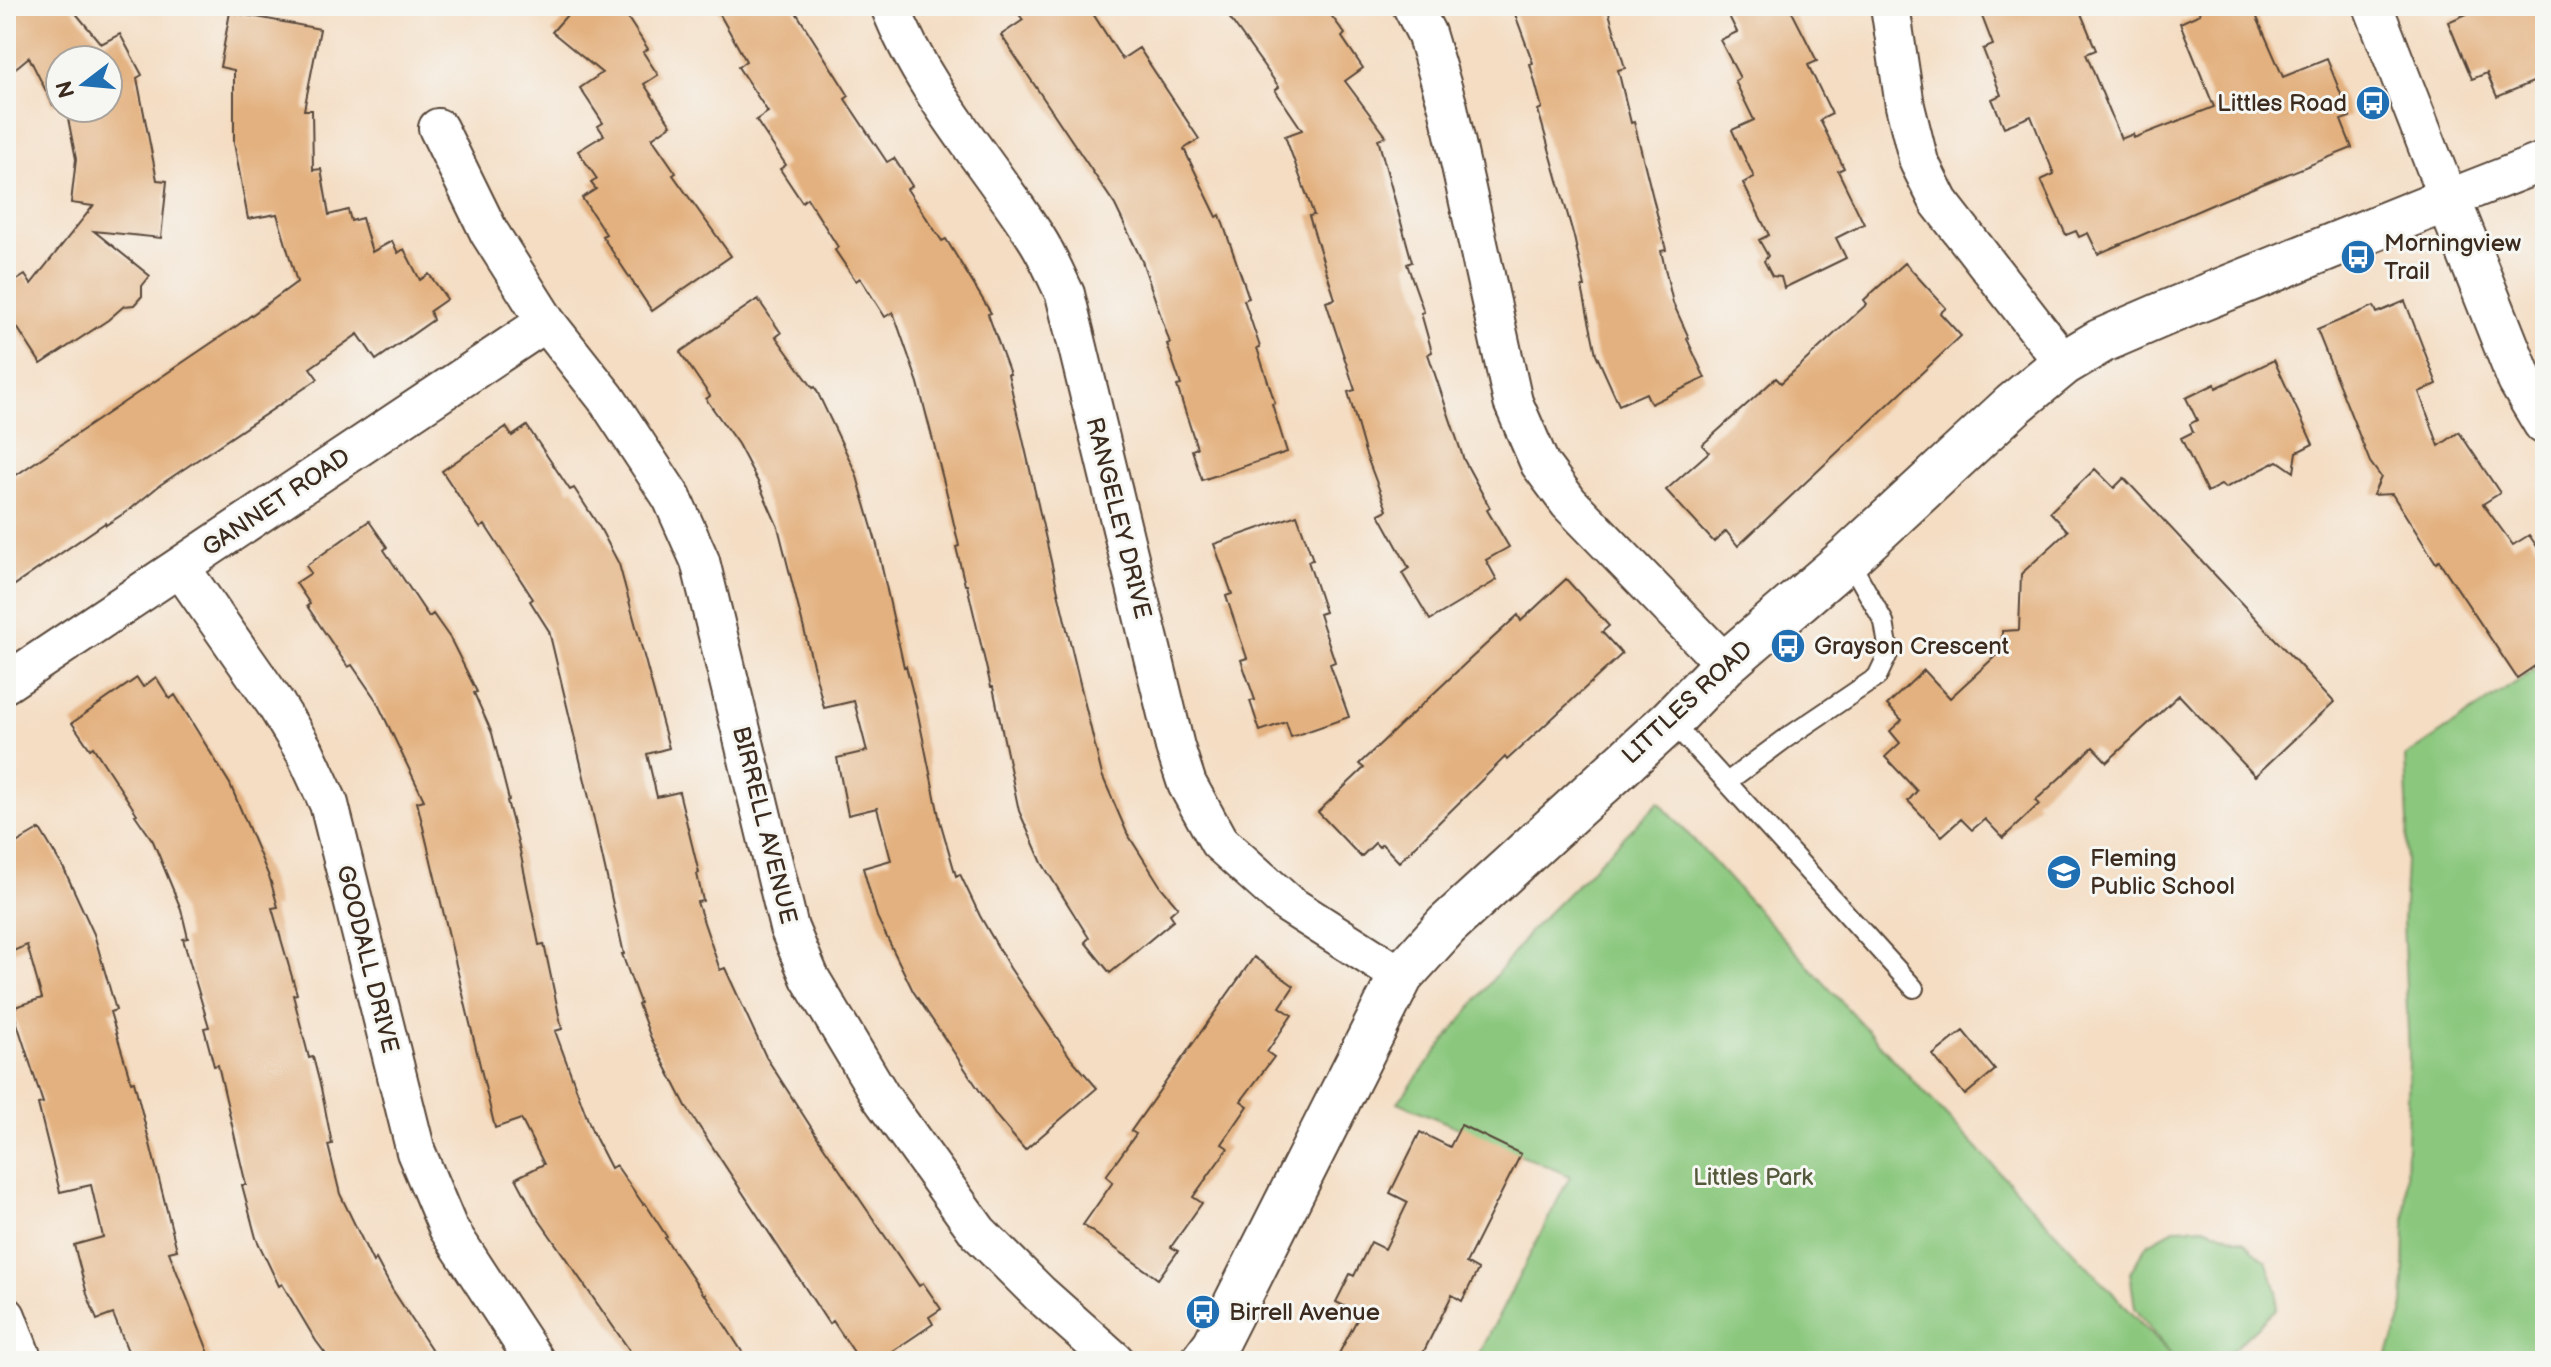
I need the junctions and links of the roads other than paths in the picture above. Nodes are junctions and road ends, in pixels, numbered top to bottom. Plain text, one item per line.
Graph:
1 (890, 6) edge
2 (1412, 6) edge
3 (1890, 6) edge
4 (2373, 6) edge
5 (438, 128) dead end
6 (2545, 161) edge
7 (2448, 199) junction
8 (546, 322) junction
9 (2064, 363) junction
10 (2545, 422) edge
11 (1848, 558) junction
12 (180, 567) junction
13 (1725, 664) junction
14 (6, 683) edge
15 (1671, 720) junction
16 (1727, 782) junction
17 (1401, 976) junction
18 (1914, 988) dead end
19 (6, 1316) edge
20 (23, 1361) edge
21 (535, 1361) edge
22 (1115, 1361) edge
23 (1203, 1361) edge

1 - 17 street, RANGELEY DRIVE
2 - 13 street
3 - 9 street
4 - 7 street
5 - 8 street, BIRRELL AVENUE
6 - 7 street
7 - 9 street, LITTLES ROAD
7 - 10 street
8 - 12 street, GANNET ROAD
8 - 22 street, BIRRELL AVENUE
9 - 11 street, LITTLES ROAD
11 - 13 street, LITTLES ROAD
11 - 16 lane
12 - 14 street, GANNET ROAD
12 - 21 street, GOODALL DRIVE
13 - 15 street, LITTLES ROAD
15 - 16 lane
15 - 17 street, LITTLES ROAD
16 - 18 lane
17 - 23 street, LITTLES ROAD
19 - 20 street

